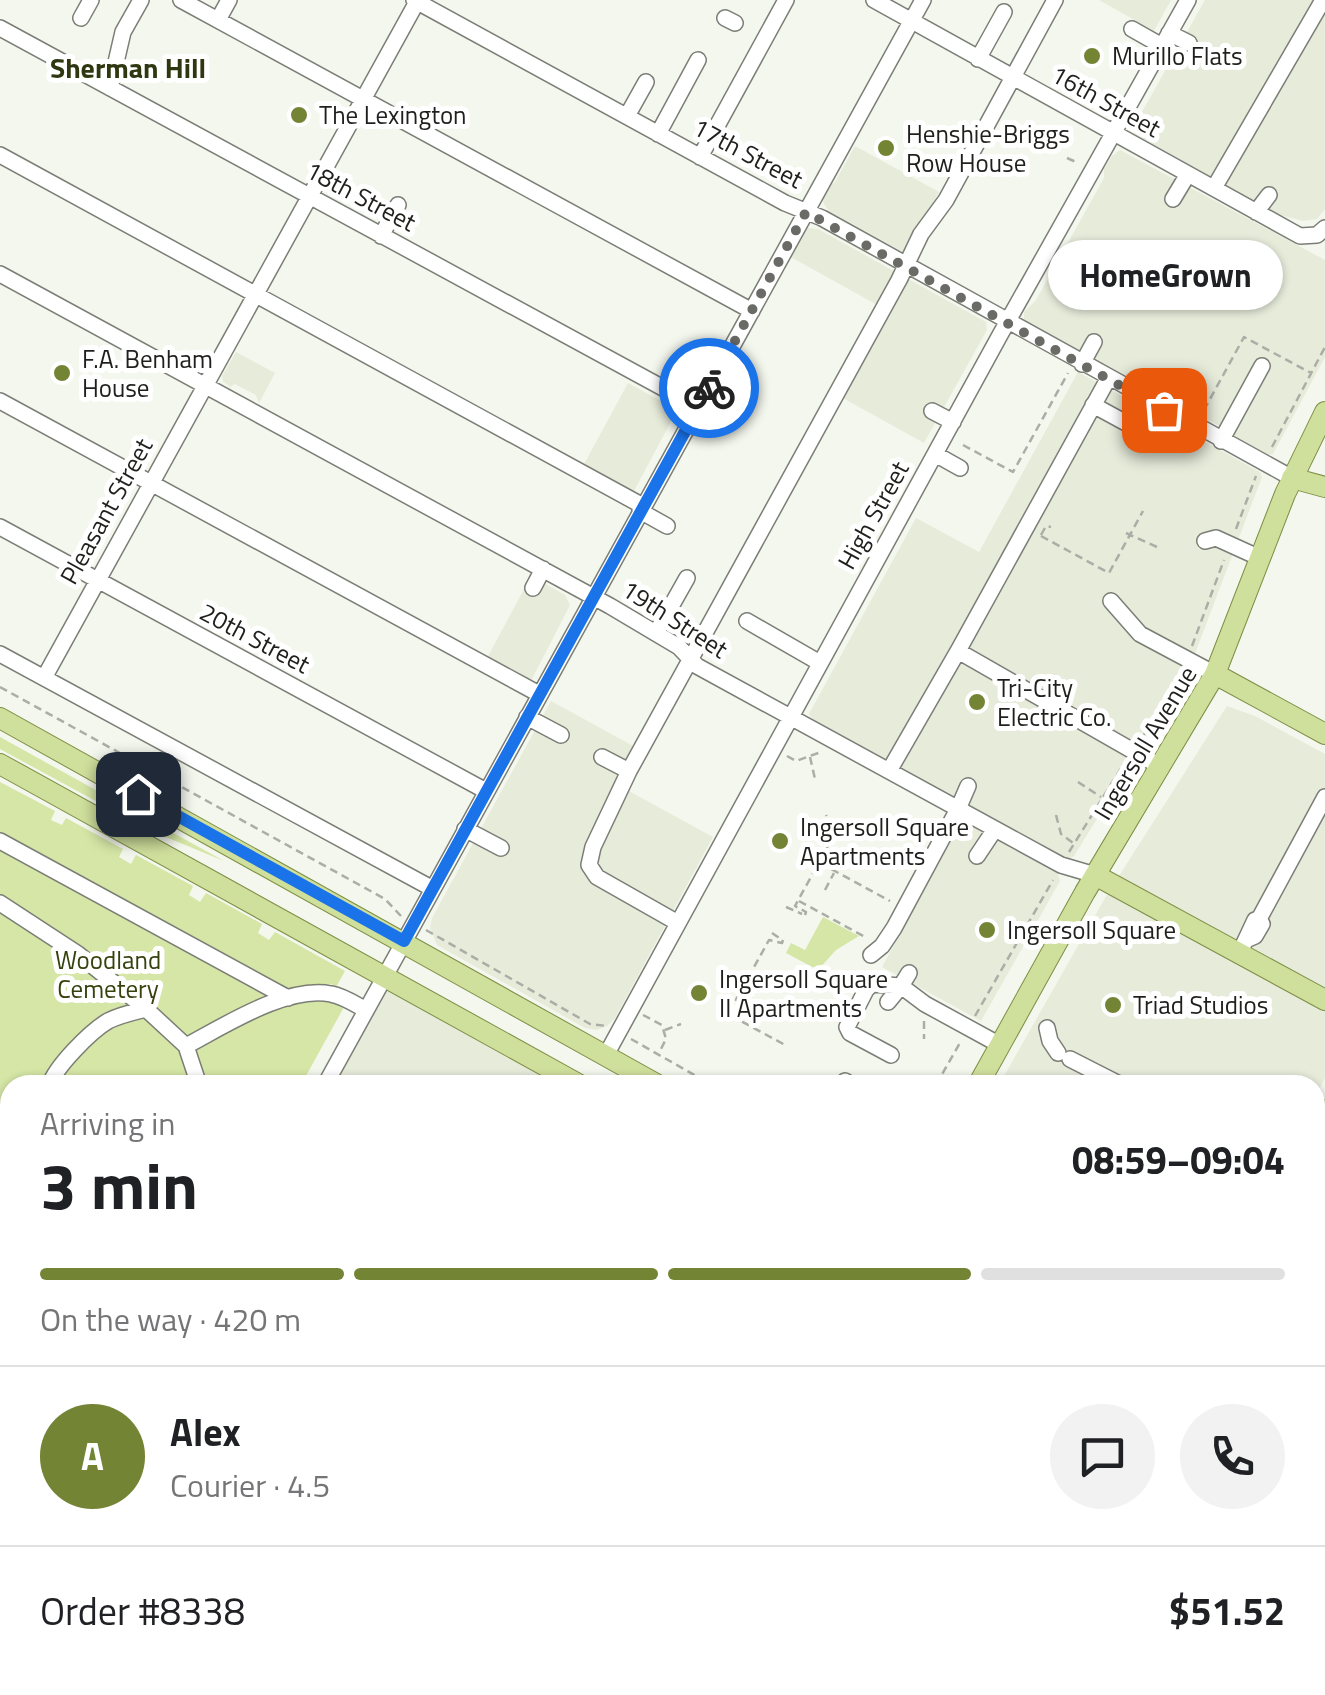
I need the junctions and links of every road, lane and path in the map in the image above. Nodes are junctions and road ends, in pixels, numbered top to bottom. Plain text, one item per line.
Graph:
1 (91, 0) edge
2 (141, 0) edge
3 (181, 0) edge
4 (228, 0) edge
5 (786, 0) edge
6 (874, 0) edge
7 (924, 0) edge
8 (1054, 0) edge
9 (1188, 0) edge
10 (416, 1) edge
11 (1320, 10) edge
12 (1004, 12) dead end
13 (81, 18) dead end
14 (218, 20) junction
15 (912, 22) junction
16 (0, 28) edge
17 (1132, 29) dead end
18 (1166, 39) junction
19 (1189, 43) dead end
20 (978, 59) junction
21 (698, 60) dead end
22 (1012, 78) junction
23 (646, 82) dead end
24 (110, 88) junction
25 (362, 99) junction
26 (627, 116) junction
27 (1113, 133) junction
28 (658, 134) junction
29 (0, 155) edge
30 (700, 156) junction
31 (1067, 158) dead end
32 (1076, 162) dead end
33 (1188, 174) junction
34 (1214, 188) junction
35 (1269, 195) dead end
36 (308, 196) junction
37 (1174, 199) dead end
38 (398, 205) dead end
39 (806, 212) junction
40 (1256, 212) junction
41 (1321, 231) edge
42 (381, 236) junction
43 (906, 265) junction
44 (0, 274) edge
45 (254, 293) junction
46 (980, 305) junction
47 (752, 311) junction
48 (972, 320) dead end
49 (1008, 322) junction
50 (1094, 342) dead end
51 (1325, 347) edge
52 (1262, 366) dead end
53 (1075, 369) junction
54 (1312, 373) junction
55 (1108, 379) junction
56 (203, 386) junction
57 (0, 401) edge
58 (1094, 405) junction
59 (698, 407) junction
60 (932, 410) dead end
61 (1164, 410) junction
62 (1204, 410) dead end
63 (1325, 412) edge
64 (952, 422) junction
65 (1221, 441) junction
66 (962, 445) dead end
67 (935, 454) junction
68 (1267, 456) dead end
69 (960, 468) dead end
70 (1258, 471) dead end
71 (1292, 478) junction
72 (150, 482) junction
73 (1325, 487) edge
74 (642, 508) junction
75 (1143, 511) dead end
76 (667, 526) dead end
77 (0, 527) edge
78 (1051, 527) dead end
79 (1128, 534) junction
80 (1206, 542) dead end
81 (1230, 544) junction
82 (1157, 547) dead end
83 (1260, 558) junction
84 (543, 569) junction
85 (687, 578) dead end
86 (96, 580) junction
87 (533, 588) dead end
88 (593, 596) junction
89 (1111, 600) dead end
90 (1133, 600) dead end
91 (1122, 616) junction
92 (747, 620) dead end
93 (656, 633) junction
94 (958, 651) junction
95 (1190, 651) dead end
96 (0, 654) edge
97 (690, 660) junction
98 (820, 664) junction
99 (1215, 674) junction
100 (44, 678) junction
101 (0, 687) edge
102 (539, 694) junction
103 (527, 717) junction
104 (791, 717) junction
105 (0, 718) edge
106 (560, 734) dead end
107 (1325, 734) edge
108 (830, 738) junction
109 (774, 748) junction
110 (602, 757) dead end
111 (810, 757) junction
112 (0, 764) edge
113 (1161, 767) junction
114 (889, 771) junction
115 (629, 772) junction
116 (815, 779) dead end
117 (1078, 782) dead end
118 (968, 786) dead end
119 (486, 791) junction
120 (1325, 797) edge
121 (1102, 798) dead end
122 (958, 809) junction
123 (1325, 811) edge
124 (1056, 814) dead end
125 (826, 815) dead end
126 (1310, 828) junction
127 (465, 829) junction
128 (994, 829) junction
129 (0, 841) edge
130 (1074, 844) dead end
131 (501, 848) dead end
132 (976, 856) dead end
133 (818, 863) junction
134 (835, 872) junction
135 (1057, 873) dead end
136 (1095, 875) junction
137 (432, 888) junction
138 (824, 890) dead end
139 (798, 900) junction
140 (890, 902) dead end
141 (0, 903) edge
142 (786, 907) dead end
143 (398, 914) dead end
144 (678, 923) junction
145 (430, 932) dead end
146 (772, 933) dead end
147 (404, 941) junction
148 (1244, 945) junction
149 (870, 947) joint
150 (385, 975) junction
151 (905, 979) junction
152 (288, 998) junction
153 (1325, 1000) edge
154 (888, 1002) dead end
155 (146, 1009) junction
156 (366, 1010) junction
157 (642, 1014) dead end
158 (717, 1014) dead end
159 (728, 1014) junction
160 (924, 1020) dead end
161 (682, 1024) dead end
162 (968, 1028) junction
163 (1047, 1028) dead end
164 (664, 1030) junction
165 (618, 1032) junction
166 (924, 1039) dead end
167 (1000, 1045) junction
168 (186, 1046) junction
169 (787, 1046) dead end
170 (658, 1054) junction
171 (891, 1055) dead end
172 (606, 1056) junction
173 (55, 1075) edge
174 (196, 1075) edge
175 (330, 1075) edge
176 (562, 1075) edge
177 (640, 1075) edge
178 (695, 1075) edge
179 (942, 1075) edge
180 (984, 1075) edge
181 (1101, 1075) edge

1 - 13 street
2 - 24 street
3 - 14 street
4 - 14 street
5 - 30 street
6 - 15 street, 16th Street
7 - 15 street
8 - 22 street
9 - 18 street, High Street
10 - 25 street, Pleasant Street
10 - 26 street, 17th Street
11 - 34 street
12 - 20 street
14 - 25 street
15 - 20 street, 16th Street
15 - 39 street
16 - 24 street, 18th Street
17 - 18 street
18 - 19 street
18 - 27 street, High Street
20 - 22 street, 16th Street
21 - 28 street
22 - 27 street, 16th Street
22 - 43 street
23 - 26 street
24 - 36 street, 18th Street
25 - 36 street, Pleasant Street
25 - 47 street
26 - 28 street, 17th Street
27 - 33 street, 16th Street
27 - 49 street, High Street
28 - 30 street, 17th Street
29 - 45 street
30 - 39 street, 17th Street
31 - 32 path
33 - 34 street, 16th Street
33 - 37 street
34 - 40 street, 16th Street
35 - 40 street
36 - 42 street, 18th Street
36 - 45 street, Pleasant Street
38 - 42 street
39 - 43 street, 17th Street
39 - 47 street
40 - 41 street, 16th Street
42 - 59 street, 18th Street
43 - 46 street, 17th Street
43 - 97 street
44 - 56 street, 19th Street
45 - 56 street, Pleasant Street
45 - 74 street
46 - 48 street
46 - 49 street, 17th Street
47 - 59 street
49 - 53 street, 17th Street
49 - 64 street, High Street
50 - 53 street
51 - 54 path
52 - 65 street
53 - 55 street, 17th Street
53 - 66 path
54 - 62 path
54 - 68 path
55 - 58 street
55 - 61 street, 17th Street
56 - 72 street, Pleasant Street
56 - 84 street, 19th Street
57 - 72 street
58 - 61 street
58 - 94 street
59 - 74 street
60 - 64 street
61 - 65 street, 17th Street
63 - 71 main road, Ingersoll Avenue
64 - 67 street, High Street
65 - 71 street, 17th Street
67 - 69 street
67 - 98 street, High Street
70 - 81 path
71 - 73 main road, 17th Street
71 - 83 main road, Ingersoll Avenue
72 - 86 street, Pleasant Street
72 - 102 street
74 - 76 street
74 - 88 street
75 - 79 path
77 - 86 street, 20th Street
78 - 79 path
79 - 82 path
80 - 81 street
81 - 83 street
81 - 95 path
83 - 99 main road, Ingersoll Avenue
84 - 87 street
84 - 88 street, 19th Street
85 - 93 street
86 - 100 street, Pleasant Street
86 - 119 street, 20th Street
88 - 93 street, 19th Street
88 - 102 street
89 - 91 street
90 - 91 street
91 - 99 street
92 - 98 street
93 - 97 street, 19th Street
94 - 113 street
94 - 114 street
96 - 100 street
97 - 104 street, 19th Street
97 - 115 street
98 - 104 street, High Street
99 - 107 main road
99 - 113 main road, Ingersoll Avenue
100 - 137 street
101 - 143 path
102 - 103 street
103 - 106 street
103 - 119 street
104 - 108 street, 19th Street
104 - 109 street, High Street
105 - 147 main road
108 - 111 path
108 - 114 street, 19th Street
109 - 111 path
109 - 144 street, High Street
110 - 115 street
111 - 116 path
112 - 150 main road
113 - 136 main road, Ingersoll Avenue
114 - 122 street, 19th Street
115 - 144 street
117 - 121 path
118 - 122 street
119 - 127 street
120 - 126 street
122 - 128 street, 19th Street
122 - 149 street
123 - 126 street
124 - 130 path
125 - 133 path
126 - 148 street
127 - 131 street
127 - 137 street
128 - 132 street
128 - 136 street, 19th Street
129 - 152 street
133 - 134 path
133 - 139 path
134 - 138 path
134 - 140 path
135 - 162 path
136 - 148 main road, 19th Street
136 - 167 main road, Ingersoll Avenue
137 - 147 street
139 - 142 path
139 - 149 path
141 - 155 street
144 - 165 street, High Street
145 - 165 path
146 - 159 path
147 - 150 street
147 - 172 main road
148 - 153 main road, 19th Street
150 - 156 street
150 - 176 main road
151 - 154 street
151 - 162 street
151 - 171 street
152 - 156 street
152 - 168 street
155 - 168 street
155 - 173 street
156 - 175 street
157 - 164 path
158 - 159 path
159 - 169 path
160 - 166 path
161 - 164 path
162 - 167 street
162 - 179 path
163 - 181 street
164 - 170 path
165 - 170 path
165 - 172 street, High Street
167 - 180 main road, Ingersoll Avenue
168 - 174 street
170 - 178 path
172 - 177 main road

